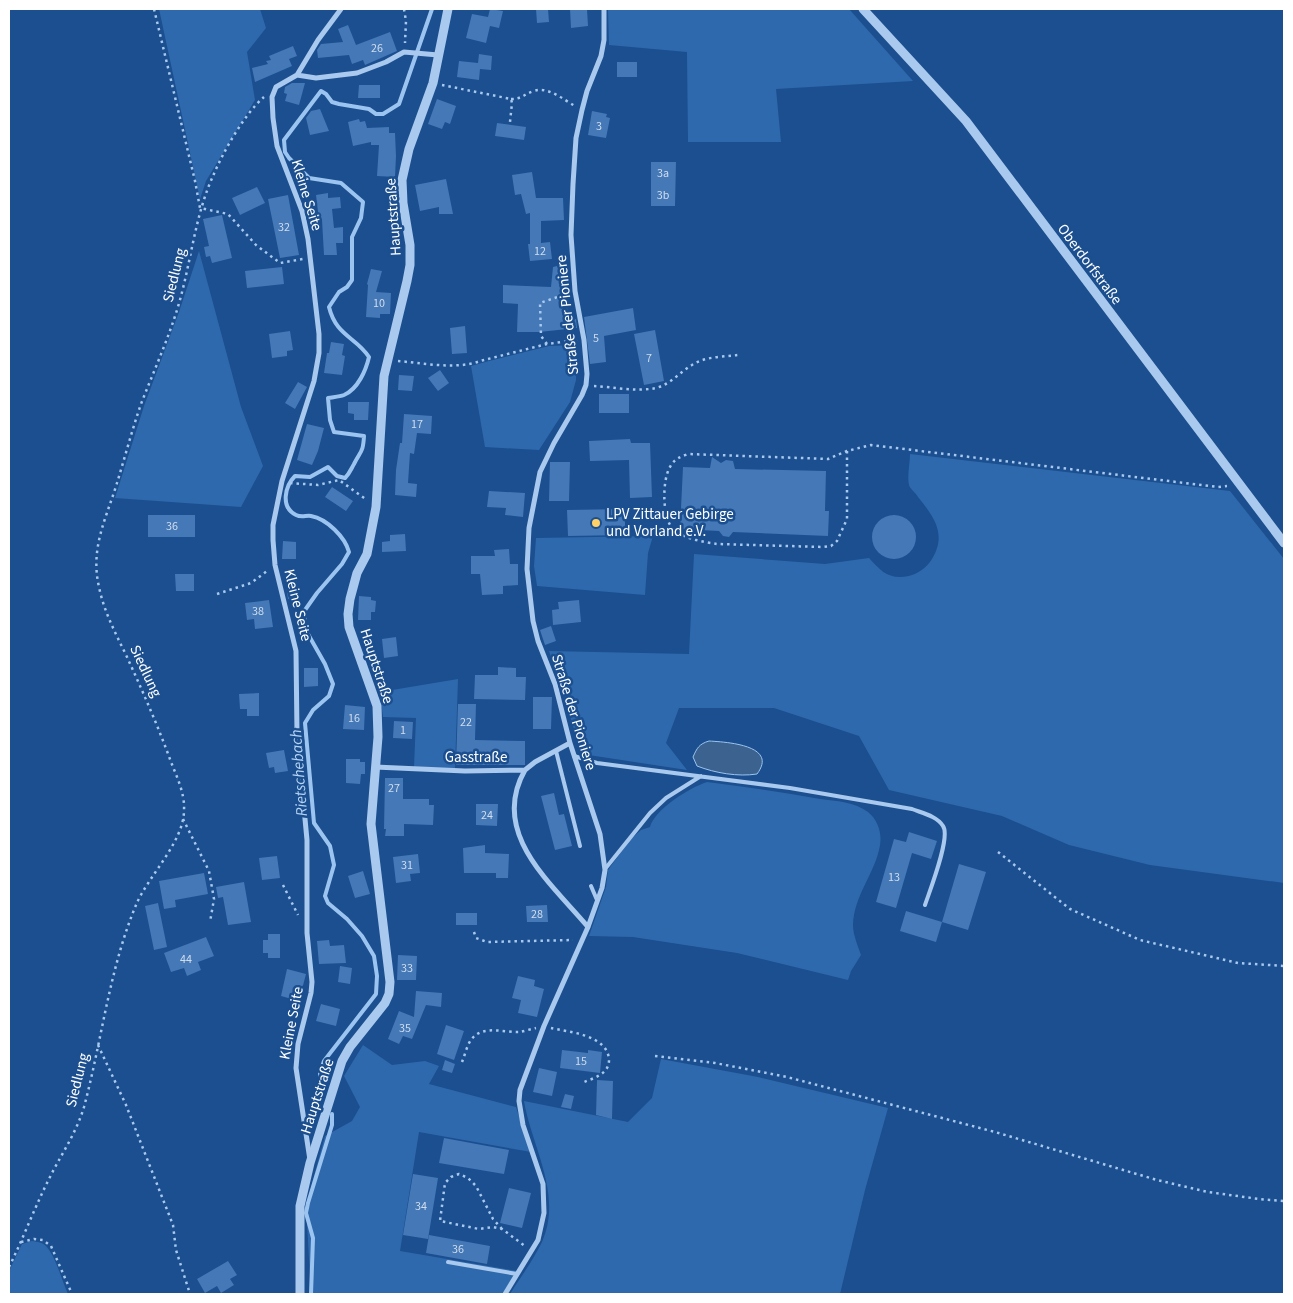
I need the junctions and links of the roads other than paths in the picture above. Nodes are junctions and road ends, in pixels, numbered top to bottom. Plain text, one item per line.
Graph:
1 (341, 9) edge
2 (448, 9) edge
3 (604, 9) edge
4 (863, 9) edge
5 (438, 55) junction
6 (297, 75) junction
7 (1284, 544) edge
8 (570, 743) junction
9 (556, 751) junction
10 (574, 756) junction
11 (375, 767) junction
12 (525, 770) junction
13 (701, 776) junction
14 (580, 846) dead end
15 (605, 870) junction
16 (591, 886) dead end
17 (598, 902) junction
18 (926, 905) dead end
19 (588, 927) junction
20 (310, 1163) junction
21 (448, 1262) dead end
22 (517, 1274) junction
23 (300, 1294) edge
24 (505, 1294) edge

1 - 6 street
2 - 5 street, Hauptstraße
3 - 8 street, Straße der Pioniere
4 - 7 street, Oberdorfstraße
5 - 6 street
5 - 11 street, Hauptstraße
6 - 20 street, Kleine Seite
8 - 9 street, Gasstraße
8 - 10 street, Straße der Pioniere
9 - 12 street, Gasstraße
9 - 14 lane
10 - 13 lane
10 - 15 street, Straße der Pioniere
11 - 12 street, Gasstraße
11 - 20 street, Hauptstraße
12 - 19 street
13 - 15 lane
13 - 18 lane
15 - 17 street, Straße der Pioniere
16 - 17 lane
17 - 19 street, Straße der Pioniere
19 - 22 street, Straße der Pioniere
20 - 23 street, Hauptstraße
21 - 22 lane
22 - 24 street, Straße der Pioniere

